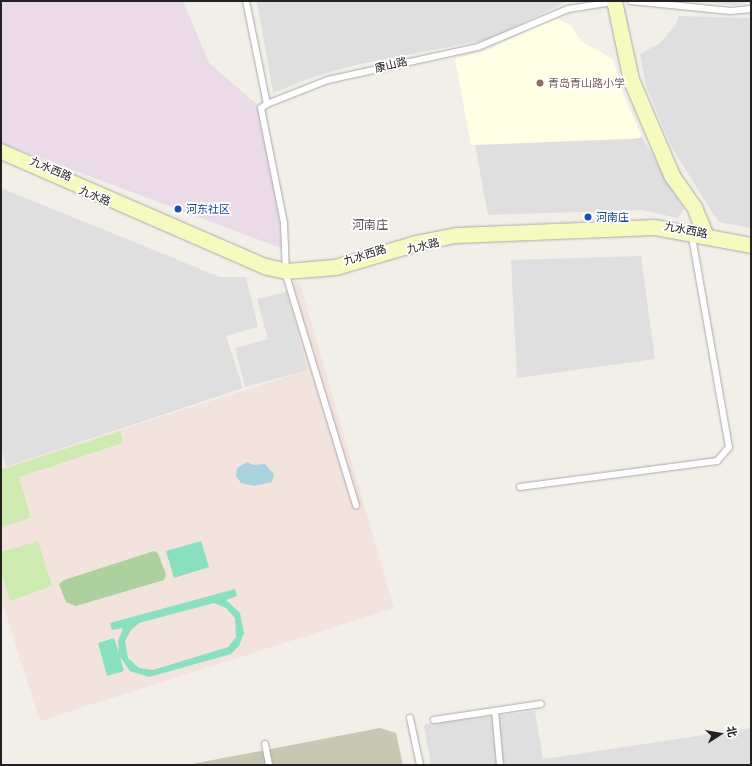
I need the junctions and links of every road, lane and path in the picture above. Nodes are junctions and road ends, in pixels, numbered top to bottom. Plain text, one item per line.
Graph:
1 (246, 1) edge
2 (614, 1) edge
3 (631, 1) edge
4 (751, 9) edge
5 (266, 104) junction
6 (1, 148) edge
7 (1, 155) edge
8 (701, 236) junction
9 (692, 238) junction
10 (711, 238) junction
11 (751, 242) edge
12 (751, 249) edge
13 (286, 271) junction
14 (520, 487) dead end
15 (356, 506) dead end
16 (541, 704) dead end
17 (495, 711) junction
18 (410, 718) dead end
19 (434, 720) dead end
20 (265, 744) dead end
21 (269, 765) edge
22 (420, 765) edge
23 (500, 765) edge

1 - 5 street
2 - 5 street, 康山路
2 - 8 main road
2 - 10 main road
3 - 4 street
5 - 13 street
6 - 13 main road, 九水西路
7 - 13 main road, 九水路
8 - 9 main road, 九水路
8 - 10 main road, 九水西路
8 - 13 main road, 九水西路
9 - 13 main road, 九水路
9 - 14 street
10 - 11 main road, 九水西路
10 - 12 main road
13 - 15 street
16 - 17 street
17 - 19 street
17 - 23 street
18 - 22 street
20 - 21 street

